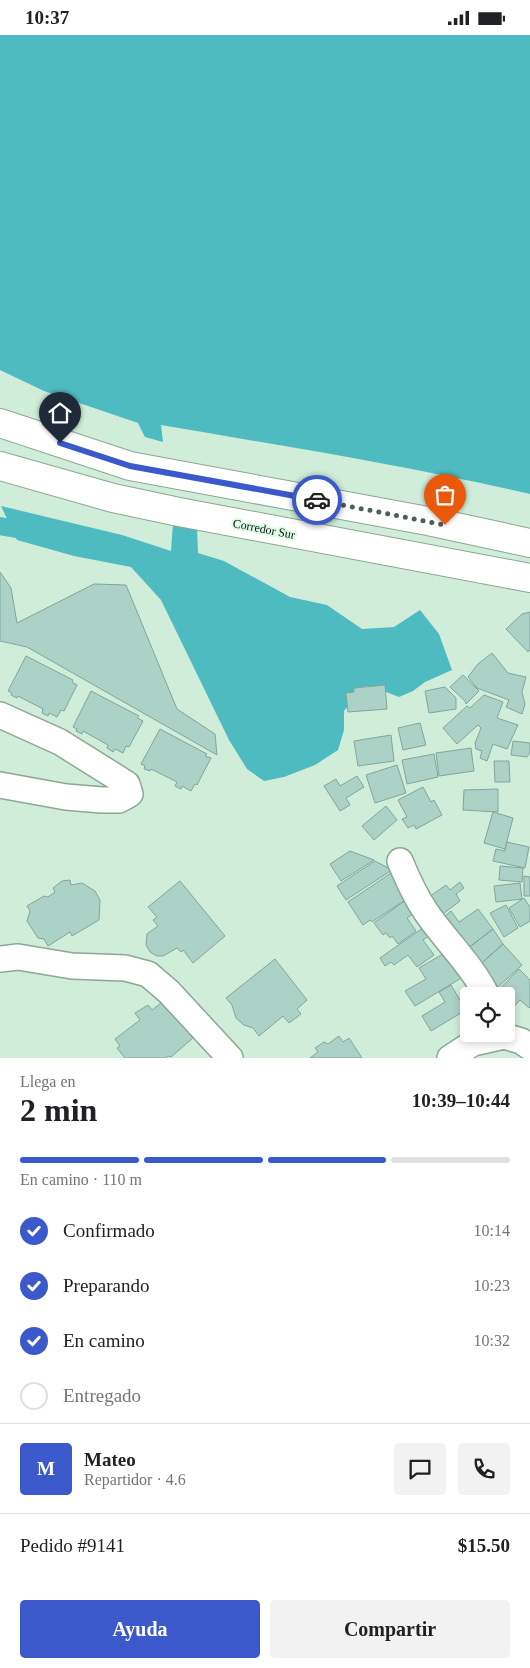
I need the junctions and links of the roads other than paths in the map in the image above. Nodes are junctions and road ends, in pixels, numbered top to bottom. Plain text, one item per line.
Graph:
1 (0, 423) edge
2 (0, 466) edge
3 (530, 543) edge
4 (530, 578) edge
5 (0, 715) edge
6 (0, 785) edge
7 (400, 861) dead end
8 (0, 959) edge
9 (482, 987) edge
10 (515, 1039) edge
11 (476, 1042) edge
12 (530, 1047) edge
13 (230, 1058) edge
14 (450, 1058) edge

1 - 3 highway
2 - 4 highway, Corredor Sur
5 - 6 street
7 - 9 street
8 - 13 street
10 - 12 street
11 - 14 street

